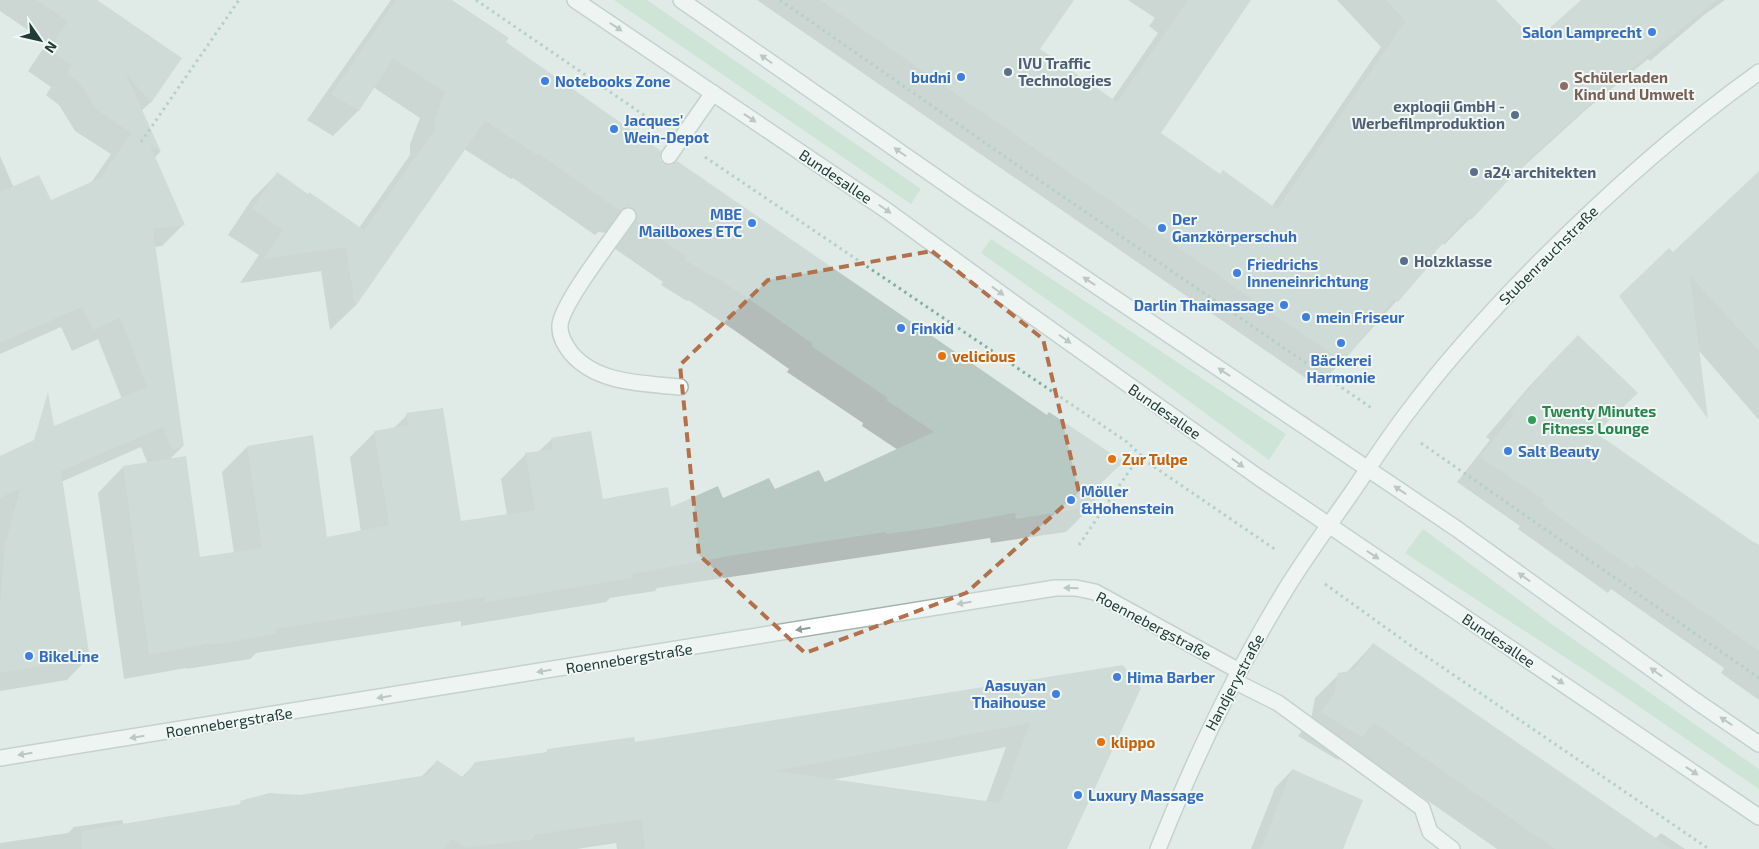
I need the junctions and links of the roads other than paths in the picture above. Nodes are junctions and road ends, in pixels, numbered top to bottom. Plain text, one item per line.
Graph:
1 (575, 0) edge
2 (681, 0) edge
3 (1759, 72) edge
4 (713, 93) junction
5 (669, 156) dead end
6 (628, 216) dead end
7 (680, 388) dead end
8 (1368, 469) junction
9 (1330, 525) junction
10 (1236, 676) junction
11 (1759, 744) edge
12 (0, 758) edge
13 (1759, 817) edge
14 (1158, 849) edge
15 (1452, 849) edge

1 -> 4 street, Bundesallee
8 -> 2 street
3 - 8 street, Stubenrauchstraße
4 - 5 street
4 -> 9 street, Bundesallee
6 - 7 street
8 - 9 street, Stubenrauchstraße
11 -> 8 street
9 - 10 street, Handjerystraße
9 -> 13 street, Bundesallee
10 -> 12 street, Roennebergstraße
10 - 14 street, Handjerystraße
10 - 15 street, Roennebergstraße

